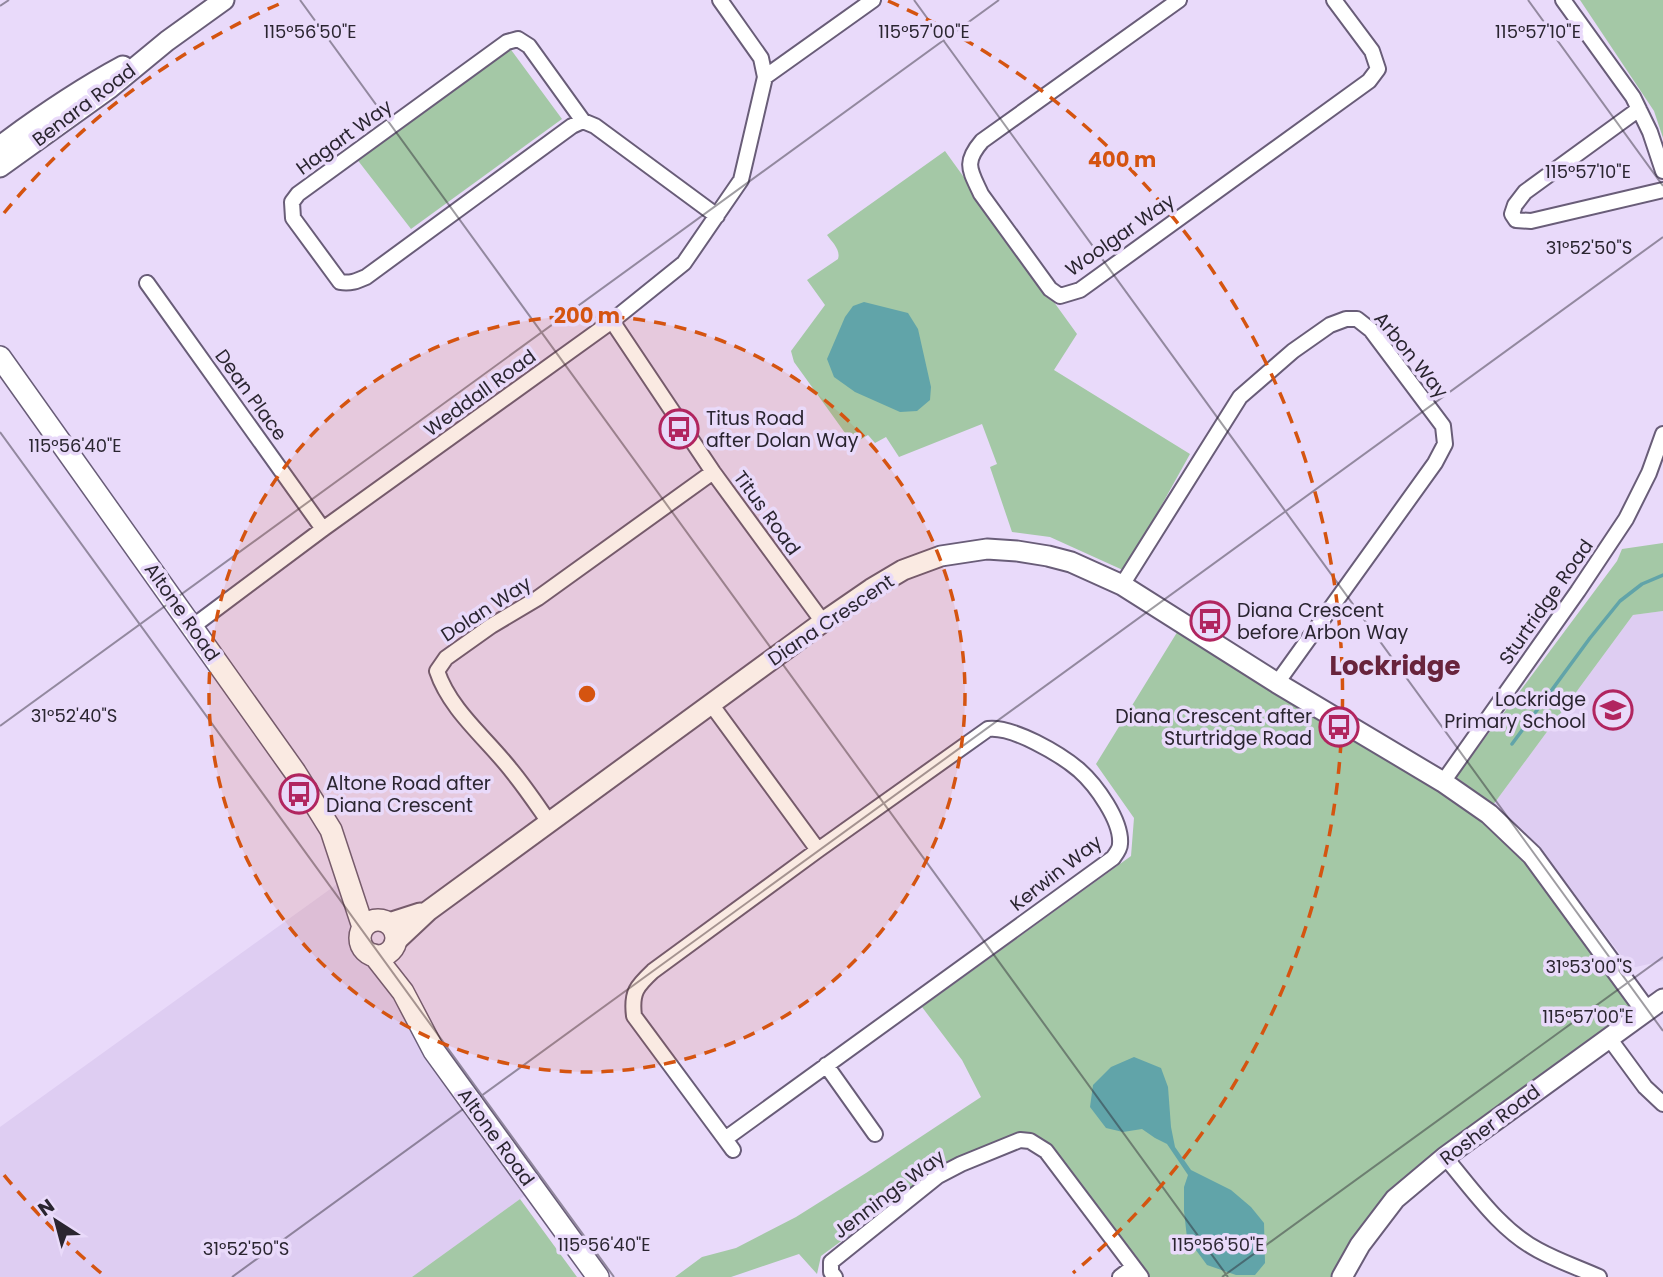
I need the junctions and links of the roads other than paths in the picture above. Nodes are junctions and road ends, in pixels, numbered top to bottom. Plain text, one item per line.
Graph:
1 (224, 0) edge
2 (720, 0) edge
3 (873, 0) edge
4 (1179, 0) edge
5 (1334, 0) edge
6 (1563, 0) edge
7 (167, 41) junction
8 (765, 77) junction
9 (1639, 109) junction
10 (583, 121) junction
11 (0, 146) edge
12 (0, 167) edge
13 (1663, 171) edge
14 (1663, 190) edge
15 (717, 216) junction
16 (147, 283) dead end
17 (612, 321) junction
18 (0, 357) edge
19 (1663, 434) edge
20 (713, 472) junction
21 (323, 529) junction
22 (1122, 585) junction
23 (823, 622) junction
24 (192, 627) junction
25 (1277, 683) junction
26 (711, 704) junction
27 (1443, 782) junction
28 (550, 822) junction
29 (818, 850) junction
30 (384, 931) junction
31 (374, 956) junction
32 (403, 992) junction
33 (1663, 999) edge
34 (1646, 1010) junction
35 (1609, 1038) junction
36 (826, 1065) junction
37 (1663, 1104) edge
38 (875, 1134) dead end
39 (1446, 1157) junction
40 (1137, 1272) edge
41 (598, 1277) edge
42 (835, 1277) edge
43 (1120, 1277) edge
44 (1342, 1277) edge
45 (1599, 1277) edge

1 - 7 street, Benara Road
2 - 8 street
3 - 8 street
4 - 5 street, Woolgar Way
6 - 9 street
7 - 11 street, Benara Road
7 - 12 street, Benara Road
8 - 15 street, Weddall Road
9 - 13 street
9 - 14 street
10 - 10 street, Hagart Way
10 - 15 street, Hagart Way
15 - 17 street, Weddall Road
16 - 21 street, Dean Place
17 - 20 street, Titus Road
17 - 21 street, Weddall Road
18 - 24 main road, Altone Road
19 - 27 street, Sturtridge Road
20 - 23 street, Titus Road
20 - 28 street, Dolan Way
21 - 24 street, Weddall Road
22 - 23 street, Diana Crescent
22 - 25 street, Diana Crescent
22 - 25 street, Arbon Way
23 - 26 street, Diana Crescent
24 - 30 main road, Altone Road
25 - 27 street, Diana Crescent
26 - 28 street, Diana Crescent
26 - 29 street
27 - 34 street, Diana Crescent
28 - 30 street, Diana Crescent
29 - 36 street, Kerwin Way
29 - 36 street, Kerwin Way
30 - 31 main road
30 - 31 main road, Altone Road
30 - 32 main road, Altone Road
31 - 32 main road, Altone Road
32 - 41 main road, Altone Road
33 - 34 street, Rosher Road
34 - 35 street, Rosher Road
35 - 37 street
35 - 39 street, Rosher Road
36 - 38 street
39 - 44 street, Rosher Road
39 - 45 street
40 - 42 street, Jennings Way
40 - 43 street, Jennings Way

